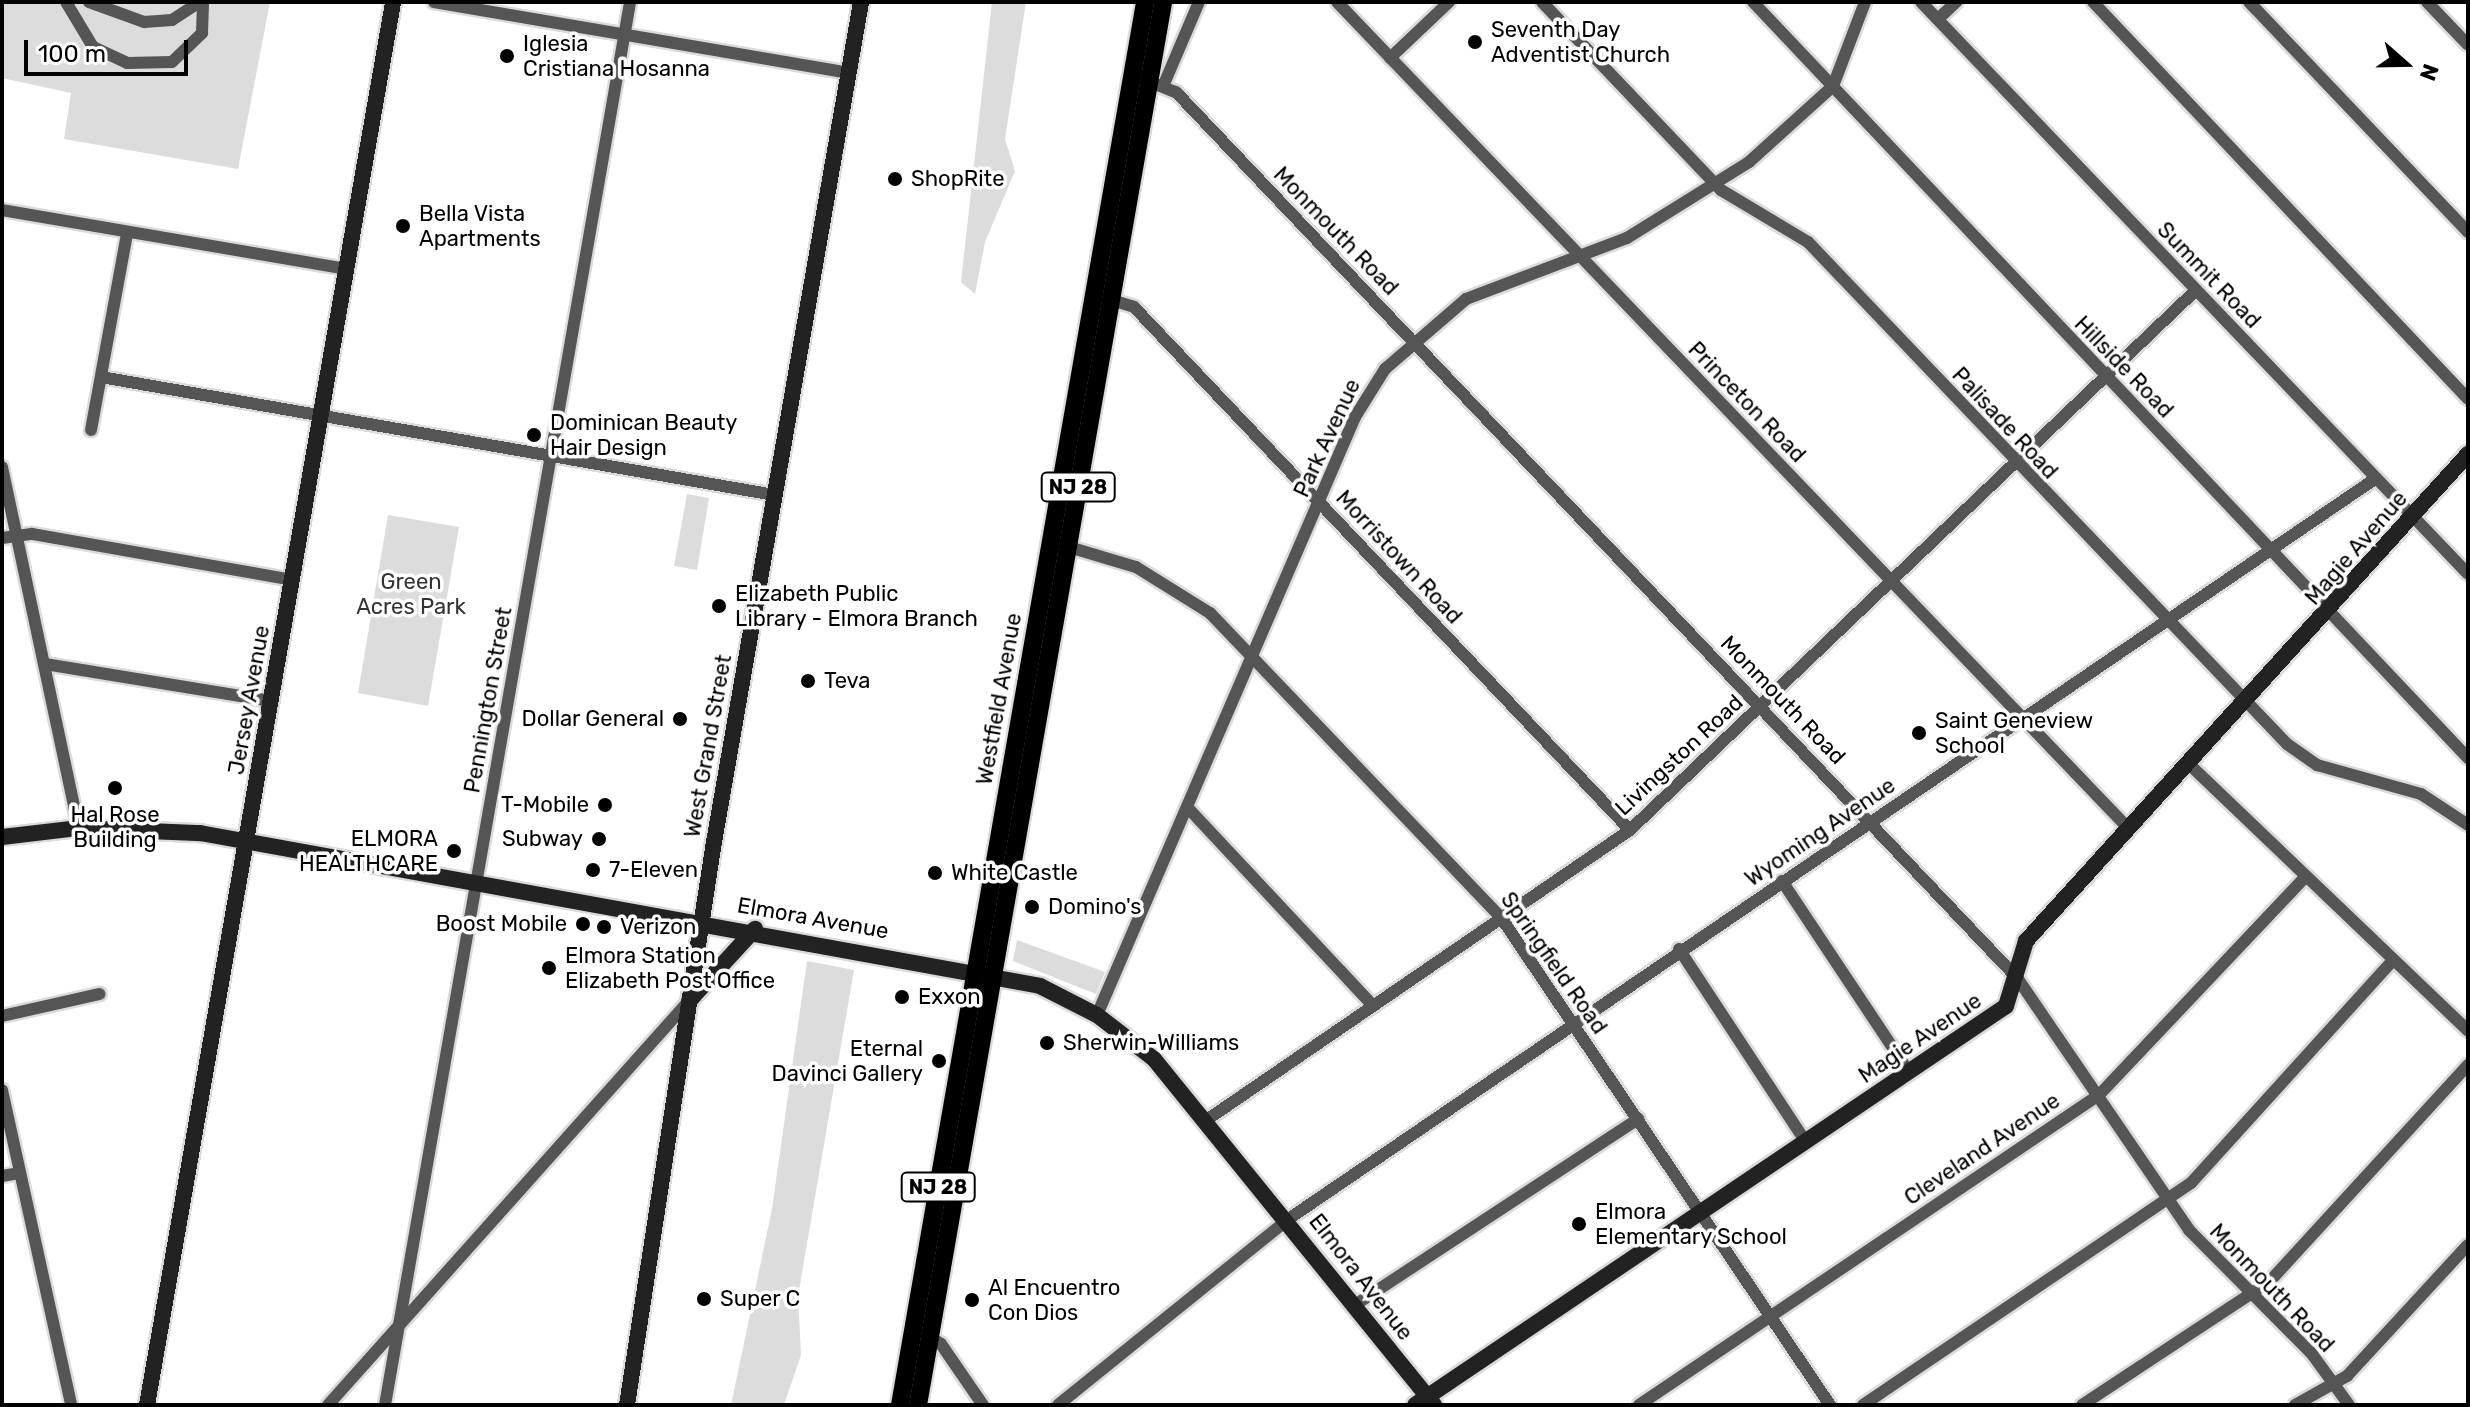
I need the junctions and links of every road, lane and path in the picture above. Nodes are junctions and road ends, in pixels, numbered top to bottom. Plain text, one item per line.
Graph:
1 (66, 2) edge
2 (89, 2) edge
3 (201, 2) edge
4 (393, 2) edge
5 (434, 2) edge
6 (630, 2) edge
7 (861, 2) edge
8 (1145, 2) edge
9 (1163, 2) edge
10 (1199, 2) edge
11 (1337, 2) edge
12 (1449, 2) edge
13 (1542, 2) edge
14 (1753, 2) edge
15 (1865, 2) edge
16 (1875, 2) edge
17 (1921, 2) edge
18 (1956, 2) edge
19 (2093, 2) edge
20 (2249, 2) edge
21 (2427, 2) edge
22 (1861, 19) junction
23 (1938, 19) junction
24 (625, 34) junction
25 (2468, 45) edge
26 (1390, 58) junction
27 (848, 73) junction
28 (1148, 81) junction
29 (1833, 86) junction
30 (1717, 186) junction
31 (2, 210) edge
32 (2468, 232) edge
33 (127, 233) junction
34 (1579, 256) junction
35 (346, 269) junction
36 (2196, 290) junction
37 (1102, 297) junction
38 (1412, 340) junction
39 (101, 377) junction
40 (2105, 377) junction
41 (2468, 399) edge
42 (321, 415) junction
43 (91, 430) dead end
44 (2468, 454) edge
45 (550, 456) junction
46 (2014, 462) junction
47 (2, 467) edge
48 (2375, 479) junction
49 (774, 495) junction
50 (1319, 501) junction
51 (2412, 517) junction
52 (17, 535) junction
53 (2, 538) edge
54 (1059, 545) junction
55 (2272, 550) junction
56 (2468, 574) edge
57 (292, 580) junction
58 (1892, 583) junction
59 (2333, 608) junction
60 (2167, 619) junction
61 (1251, 656) junction
62 (45, 664) junction
63 (271, 701) junction
64 (2247, 703) junction
65 (1761, 706) junction
66 (2022, 721) junction
67 (2468, 758) edge
68 (2190, 765) junction
69 (1188, 808) junction
70 (1871, 821) junction
71 (2468, 825) edge
72 (79, 828) junction
73 (2129, 829) junction
74 (1630, 830) junction
75 (2, 837) edge
76 (246, 841) junction
77 (2306, 876) junction
78 (476, 881) junction
79 (1782, 881) junction
80 (1502, 919) junction
81 (701, 920) junction
82 (755, 929) junction
83 (1679, 949) junction
84 (2393, 960) junction
85 (984, 971) junction
86 (2018, 979) junction
87 (100, 994) dead end
88 (688, 1002) junction
89 (1373, 1006) junction
90 (1097, 1015) junction
91 (2, 1016) edge
92 (1572, 1021) junction
93 (2468, 1031) edge
94 (2468, 1065) edge
95 (1909, 1072) junction
96 (2, 1090) edge
97 (2099, 1095) junction
98 (1208, 1119) junction
99 (1638, 1119) junction
100 (1806, 1142) junction
101 (19, 1173) junction
102 (2, 1176) edge
103 (2169, 1198) junction
104 (1701, 1213) junction
105 (1287, 1220) junction
106 (2468, 1245) edge
107 (2250, 1293) junction
108 (1355, 1305) junction
109 (1770, 1316) junction
110 (398, 1331) junction
111 (921, 1334) junction
112 (2333, 1384) junction
113 (1425, 1402) edge
114 (71, 1405) edge
115 (147, 1405) edge
116 (328, 1405) edge
117 (385, 1405) edge
118 (627, 1405) edge
119 (900, 1405) edge
120 (918, 1405) edge
121 (983, 1405) edge
122 (1058, 1405) edge
123 (1639, 1405) edge
124 (1830, 1405) edge
125 (1863, 1405) edge
126 (2082, 1405) edge
127 (2295, 1405) edge
128 (2349, 1405) edge

1 - 3 street
2 - 3 street
4 - 35 street, Jersey Avenue
5 - 24 street
6 - 24 street, Pennington Street
7 - 27 street, West Grand Street
8 - 28 main road, Westfield Avenue / NJ 28
9 - 28 main road, Westfield Avenue / NJ 28
10 - 28 street
11 - 26 street, Princeton Road
12 - 26 street
13 - 30 street, Palisade Road
14 - 29 street, Hillside Road
15 - 22 street, Park Avenue
16 - 22 street
17 - 23 street, Summit Road
18 - 23 street
19 - 41 street
20 - 32 street
21 - 25 street
22 - 29 street, Park Avenue
23 - 36 street, Summit Road
24 - 27 street
24 - 45 street, Pennington Street
26 - 34 street, Princeton Road
27 - 49 street, West Grand Street
28 - 37 main road, Westfield Avenue / NJ 28
28 - 38 street, Monmouth Road
29 - 30 street, Park Avenue
29 - 40 street, Hillside Road
30 - 34 street, Park Avenue
30 - 46 street, Palisade Road
31 - 33 street
33 - 35 street
33 - 39 street
34 - 38 street, Park Avenue
34 - 58 street, Princeton Road
35 - 42 street, Jersey Avenue
36 - 40 street, Livingston Road
36 - 48 street, Summit Road
37 - 50 street, Morristown Road
37 - 54 main road, Westfield Avenue / NJ 28
38 - 50 street, Park Avenue
38 - 65 street, Monmouth Road
39 - 42 street
39 - 43 street
40 - 46 street, Livingston Road
40 - 55 street, Hillside Road
42 - 45 street
42 - 57 street, Jersey Avenue
44 - 51 street, Magie Avenue
45 - 49 street
45 - 78 street, Pennington Street
46 - 58 street, Livingston Road
46 - 60 street, Palisade Road
47 - 52 street
48 - 51 street, Summit Road
48 - 55 street, Wyoming Avenue
49 - 81 street, West Grand Street
50 - 61 street, Park Avenue
50 - 74 street, Morristown Road
51 - 56 street, Summit Road
51 - 59 street, Magie Avenue
52 - 53 street
52 - 57 street
52 - 62 street
54 - 61 street, Springfield Road
54 - 85 main road, Westfield Avenue / NJ 28
55 - 59 street, Hillside Road
55 - 60 street, Wyoming Avenue
57 - 63 street, Jersey Avenue
58 - 65 street, Livingston Road
58 - 66 street, Princeton Road
59 - 64 street, Magie Avenue
59 - 67 street, Hillside Road
60 - 64 street, Palisade Road
60 - 66 street, Wyoming Avenue
61 - 69 street, Park Avenue
61 - 80 street, Springfield Road
62 - 63 street
62 - 72 street
63 - 76 street, Jersey Avenue
64 - 68 street, Magie Avenue
64 - 71 street, Palisade Road
65 - 70 street, Monmouth Road
65 - 74 street, Livingston Road
66 - 70 street, Wyoming Avenue
66 - 73 street, Princeton Road
68 - 73 street, Magie Avenue
68 - 77 street
69 - 89 street
69 - 90 street, Park Avenue
70 - 79 street, Wyoming Avenue
70 - 86 street, Monmouth Road
72 - 75 street, Elmora Avenue
72 - 76 street, Elmora Avenue
73 - 86 street, Magie Avenue
74 - 80 street, Livingston Road
76 - 78 street, Elmora Avenue
76 - 115 street, Jersey Avenue
77 - 84 street
77 - 97 street, Cleveland Avenue
78 - 81 street, Elmora Avenue
78 - 110 street, Pennington Street
79 - 83 street, Wyoming Avenue
79 - 95 street
80 - 89 street, Livingston Road
80 - 92 street, Springfield Road
81 - 82 street, Elmora Avenue
81 - 88 street, West Grand Street
82 - 85 street, Elmora Avenue
82 - 88 street
83 - 92 street, Wyoming Avenue
83 - 100 street
84 - 93 street
84 - 103 street
85 - 90 street, Elmora Avenue
85 - 111 main road, Westfield Avenue / NJ 28
86 - 95 street, Magie Avenue
86 - 97 street, Monmouth Road
87 - 91 street
88 - 110 street
88 - 118 street, West Grand Street
89 - 98 street, Livingston Road
90 - 98 street, Elmora Avenue
92 - 99 street, Springfield Road
92 - 105 street, Wyoming Avenue
94 - 107 street
95 - 100 street, Magie Avenue
96 - 101 street
97 - 103 street, Monmouth Road
97 - 109 street, Cleveland Avenue
98 - 105 street, Elmora Avenue
99 - 104 street, Springfield Road
99 - 108 street
100 - 104 street, Magie Avenue
101 - 102 street
101 - 114 street
103 - 107 street, Monmouth Road
103 - 125 street
104 - 109 street, Springfield Road
104 - 113 street, Magie Avenue
105 - 108 street, Elmora Avenue
105 - 122 street, Wyoming Avenue
106 - 112 street
107 - 112 street, Monmouth Road
107 - 126 street
108 - 113 street, Elmora Avenue
109 - 123 street, Cleveland Avenue
109 - 124 street, Springfield Road
110 - 116 street
110 - 117 street, Pennington Street
111 - 119 main road, Westfield Avenue / NJ 28
111 - 120 main road, Westfield Avenue / NJ 28
111 - 121 street
112 - 127 street
112 - 128 street, Monmouth Road

